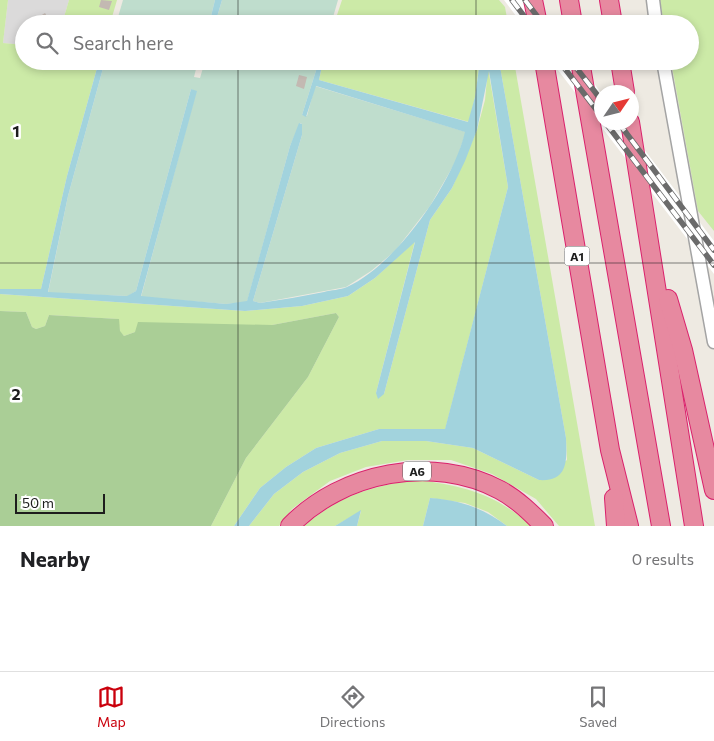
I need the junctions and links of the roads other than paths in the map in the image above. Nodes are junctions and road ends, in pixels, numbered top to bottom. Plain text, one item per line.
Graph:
1 (534, 0) edge
2 (569, 0) edge
3 (609, 0) edge
4 (653, 0) edge
5 (536, 15) edge
6 (572, 15) edge
7 (612, 15) edge
8 (655, 15) edge
9 (546, 70) edge
10 (582, 70) edge
11 (621, 70) edge
12 (665, 70) edge
13 (624, 85) edge
14 (631, 130) edge
15 (650, 242) junction
16 (714, 342) edge
17 (647, 444) junction
18 (610, 450) junction
19 (714, 490) edge
20 (290, 526) edge
21 (544, 526) edge
22 (616, 526) edge
23 (629, 526) edge
24 (661, 526) edge
25 (672, 526) edge
26 (694, 526) edge

1 - 5 highway
2 - 6 highway
3 - 7 highway
4 - 8 lane
9 - 18 highway, A1
10 - 17 highway
11 - 13 highway
12 - 16 lane
14 - 15 highway
15 - 19 highway
15 - 26 highway
17 - 24 highway
17 - 25 highway
18 - 22 highway, A1
18 - 23 highway
20 - 21 highway, A6

